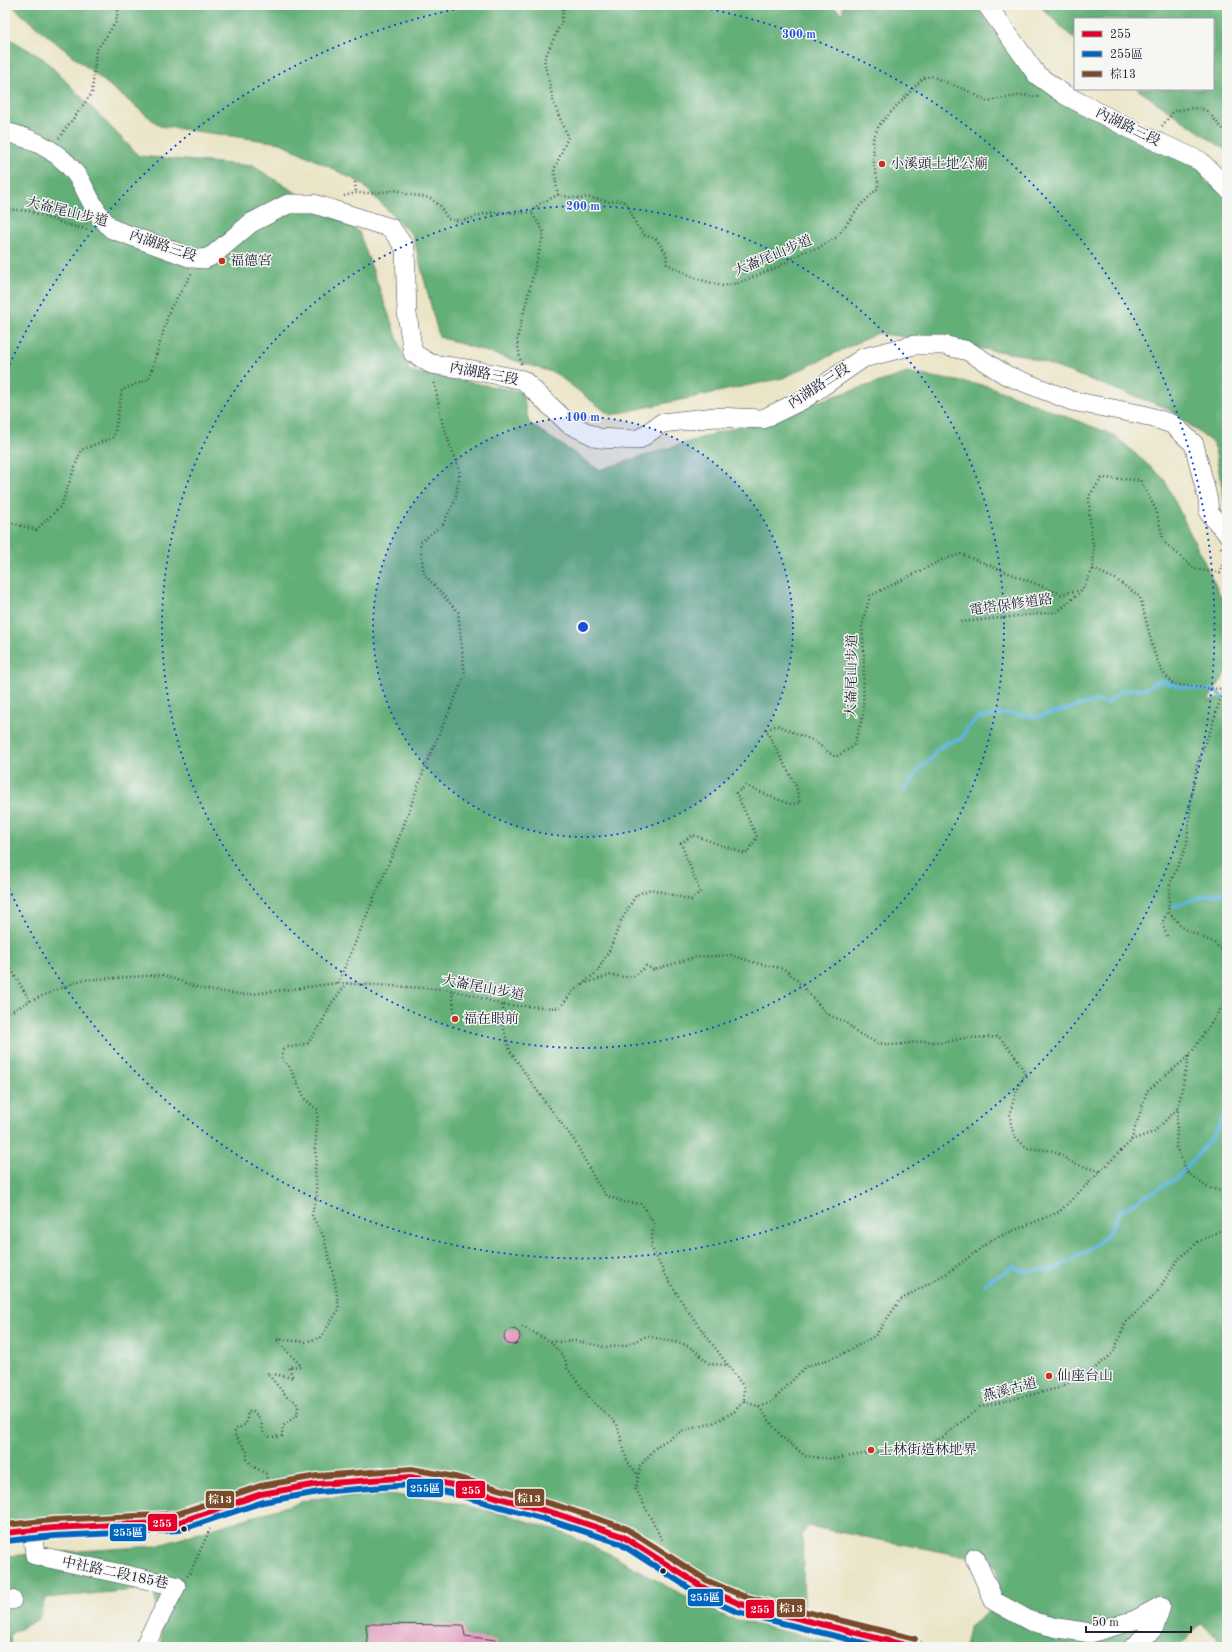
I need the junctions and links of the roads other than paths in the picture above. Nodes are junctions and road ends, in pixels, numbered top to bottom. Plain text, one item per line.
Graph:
1 (987, 5) edge
2 (5, 132) edge
3 (1227, 188) edge
4 (1223, 539) edge
5 (32, 1530) junction
6 (5, 1534) edge
7 (975, 1558) dead end
8 (144, 1647) edge
9 (913, 1647) edge
10 (1133, 1647) edge

1 - 3 street, 內湖路三段
2 - 4 street, 內湖路三段
5 - 6 street
5 - 8 street, 中社路二段185巷
5 - 9 street
7 - 10 street

